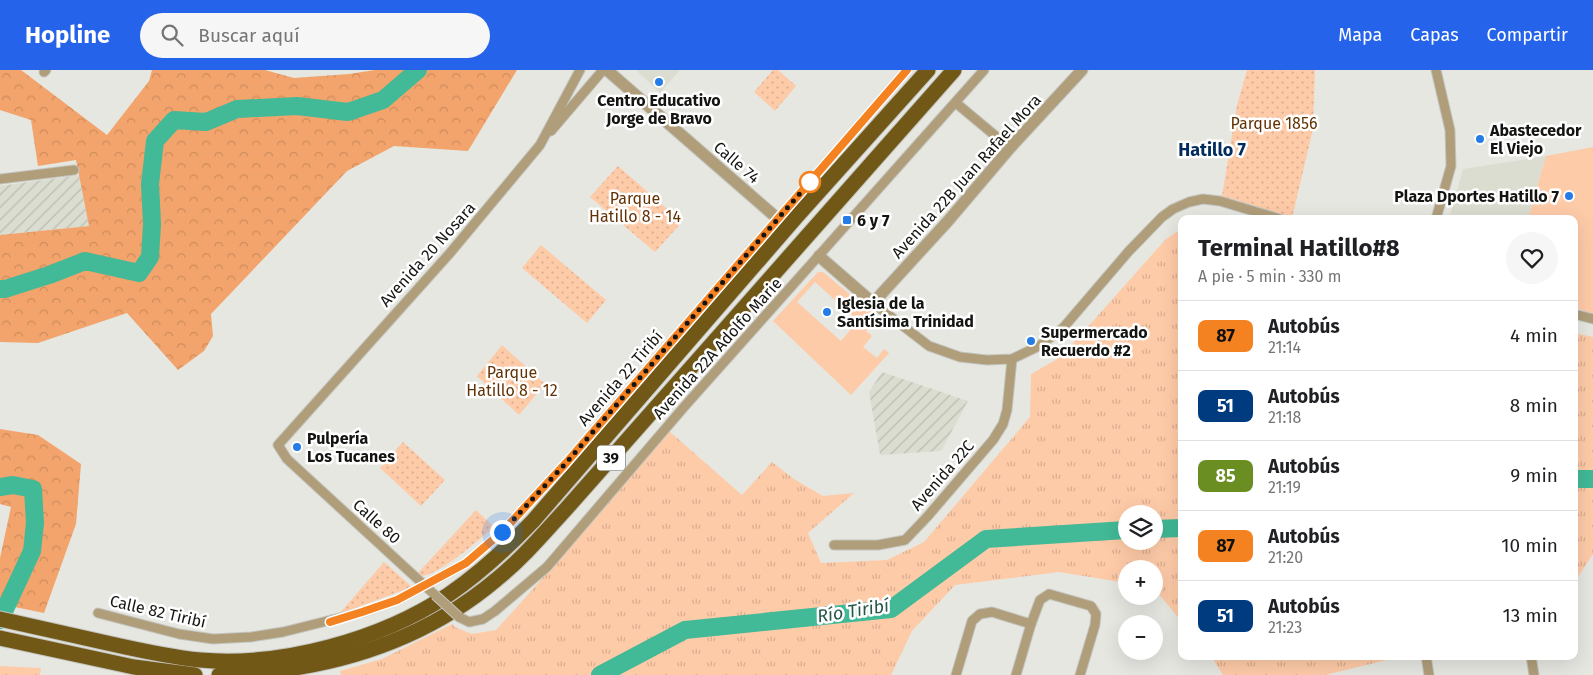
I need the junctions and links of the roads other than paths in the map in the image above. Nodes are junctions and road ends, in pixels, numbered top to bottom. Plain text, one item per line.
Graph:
1 (580, 70) edge
2 (605, 70) edge
3 (907, 70) edge
4 (928, 70) edge
5 (954, 70) edge
6 (984, 70) edge
7 (1082, 70) edge
8 (1436, 70) edge
9 (956, 103) junction
10 (540, 145) junction
11 (1010, 148) junction
12 (74, 170) dead end
13 (0, 179) edge
14 (1267, 215) edge
15 (1437, 215) edge
16 (796, 216) junction
17 (778, 219) junction
18 (819, 256) junction
19 (874, 303) junction
20 (1578, 315) edge
21 (1593, 319) edge
22 (1012, 359) junction
23 (278, 445) joint
24 (834, 546) dead end
25 (425, 585) junction
26 (98, 613) dead end
27 (459, 617) joint
28 (0, 619) edge
29 (330, 622) joint
30 (1031, 624) junction
31 (0, 638) edge
32 (1427, 660) edge
33 (1532, 660) edge
34 (195, 675) edge
35 (219, 675) edge
36 (956, 675) edge
37 (1016, 675) edge
38 (1080, 675) edge
39 (1429, 675) edge
40 (1534, 675) edge

1 - 10 street, Avenida 20 Nosara
2 - 10 street
2 - 17 street, Calle 74
3 - 17 street, Avenida 22 Tiribí
4 - 16 highway, 39
5 - 35 highway, 39
6 - 9 street, Avenida 22A Adolfo Marie
7 - 11 street, Avenida 22B Juan Rafael Mora
8 - 15 street
9 - 11 street
9 - 18 street, Avenida 22A Adolfo Marie
10 - 23 street, Avenida 20 Nosara
11 - 19 street, Avenida 22B Juan Rafael Mora
12 - 13 street
14 - 22 street
16 - 17 highway
16 - 28 highway, 39
17 - 25 street, Avenida 22 Tiribí
18 - 19 street
18 - 27 street, Avenida 22A Adolfo Marie
19 - 22 street
20 - 21 street
22 - 24 street, Avenida 22C
23 - 25 street, Calle 80
25 - 27 street, Calle 80, bridge
25 - 29 street, Avenida 22 Tiribí
26 - 29 street, Calle 82 Tiribí
30 - 36 street
30 - 37 street
30 - 38 street
31 - 34 highway
32 - 39 street
33 - 40 street

